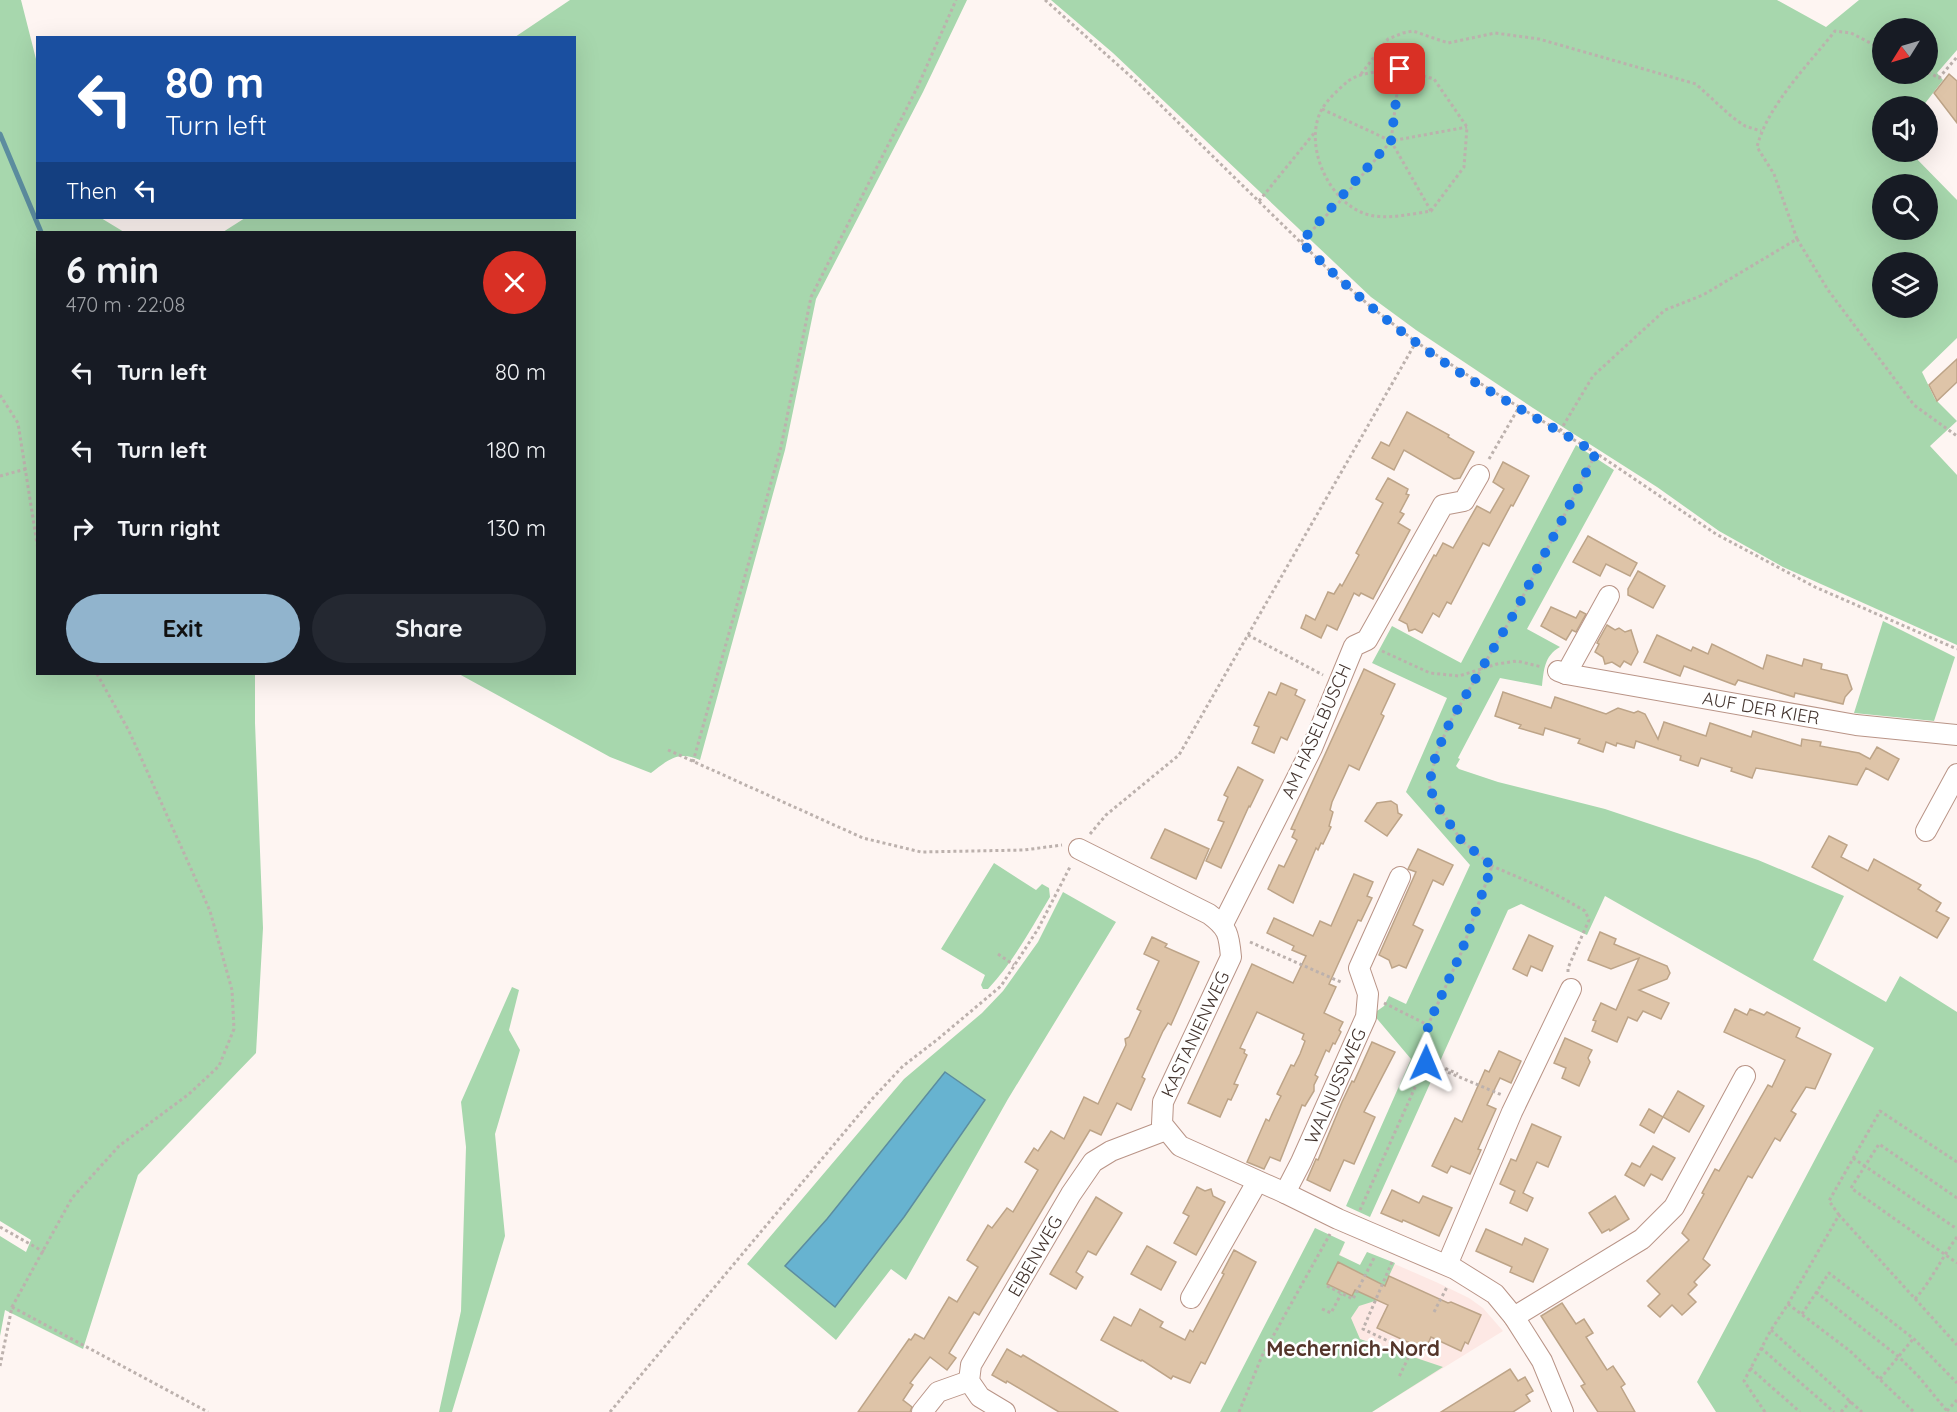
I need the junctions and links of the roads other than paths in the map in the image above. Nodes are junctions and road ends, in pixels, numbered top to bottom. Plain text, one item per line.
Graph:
1 (1479, 475) road end
2 (1609, 596) dead end
3 (1957, 735) edge
4 (1957, 774) edge
5 (1926, 831) dead end
6 (1072, 847) road end
7 (1400, 877) dead end
8 (1223, 924) junction
9 (1570, 989) road end
10 (1745, 1076) dead end
11 (1166, 1130) junction
12 (1257, 1182) junction
13 (1285, 1193) junction
14 (1451, 1267) junction
15 (1191, 1298) dead end
16 (1514, 1317) junction
17 (969, 1382) junction
18 (1562, 1411) edge
19 (922, 1412) edge
20 (1005, 1412) edge

1 - 8 street, AM HASELBUSCH
2 - 3 street, AUF DER KIER
4 - 5 street
6 - 8 street
7 - 13 street, WALNUSSWEG
8 - 11 street, KASTANIENWEG
9 - 14 street
10 - 16 street
11 - 12 street
11 - 17 street, EIBENWEG
12 - 13 street
12 - 15 street
13 - 14 street
14 - 16 street
16 - 18 street
17 - 19 street
17 - 20 street

